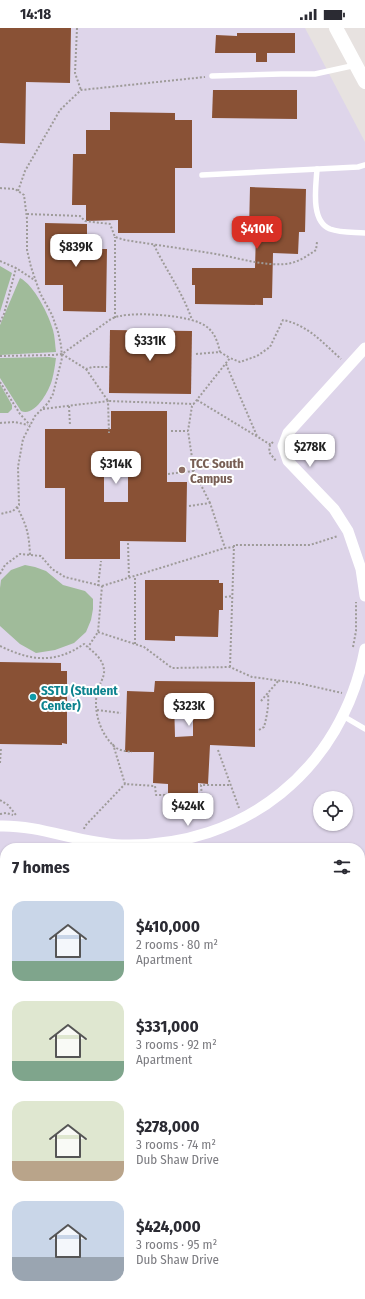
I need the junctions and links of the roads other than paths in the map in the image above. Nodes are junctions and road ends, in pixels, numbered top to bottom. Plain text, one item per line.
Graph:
1 (336, 28) edge
2 (361, 62) edge
3 (212, 76) road end
4 (365, 82) edge
5 (365, 165) edge
6 (317, 168) junction
7 (202, 175) dead end
8 (365, 232) edge
9 (365, 348) edge
10 (360, 596) edge
11 (365, 649) edge
12 (343, 716) junction
13 (365, 729) edge
14 (0, 826) edge
15 (105, 843) edge
16 (164, 843) edge

1 - 2 street
2 - 3 lane
2 - 4 street
5 - 6 lane
6 - 7 lane
6 - 8 lane
9 - 10 street
11 - 12 street
12 - 13 lane
12 - 16 street
14 - 15 street

